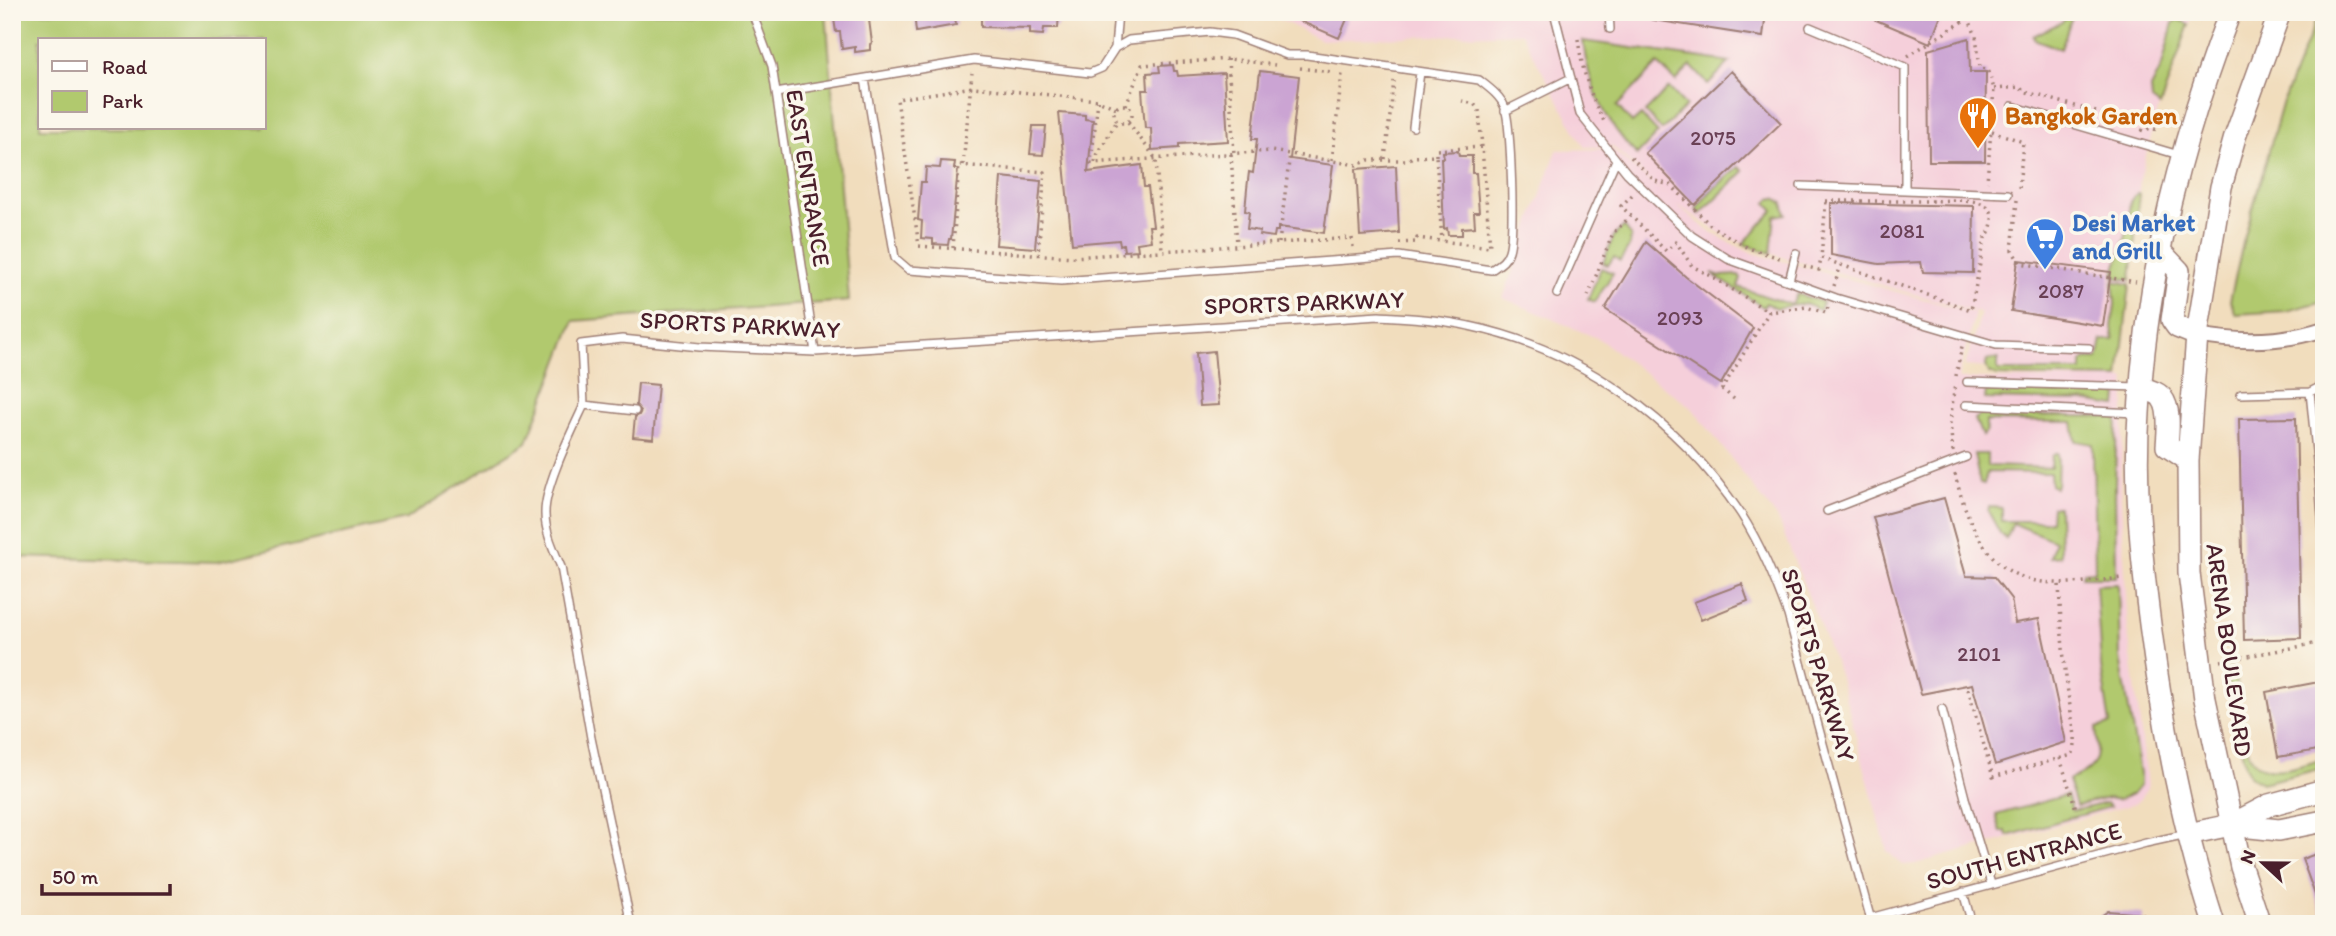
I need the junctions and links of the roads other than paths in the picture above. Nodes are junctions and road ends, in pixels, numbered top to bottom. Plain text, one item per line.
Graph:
1 (752, 12) edge
2 (1118, 12) edge
3 (1554, 12) edge
4 (1609, 12) edge
5 (2230, 12) edge
6 (2280, 12) edge
7 (1810, 27) dead end
8 (1610, 29) dead end
9 (1115, 47) junction
10 (1420, 72) junction
11 (1571, 78) junction
12 (865, 79) junction
13 (776, 93) junction
14 (2012, 106) dead end
15 (1505, 111) junction
16 (1413, 127) dead end
17 (2182, 156) junction
18 (1616, 160) junction
19 (1801, 186) dead end
20 (1905, 190) junction
21 (2008, 194) dead end
22 (2160, 251) junction
23 (1796, 253) dead end
24 (1788, 281) junction
25 (1557, 294) dead end
26 (2324, 329) edge
27 (2197, 335) junction
28 (2089, 348) dead end
29 (815, 352) junction
30 (1967, 382) dead end
31 (2324, 385) edge
32 (2141, 387) junction
33 (2310, 392) junction
34 (2241, 394) dead end
35 (584, 405) junction
36 (1966, 405) dead end
37 (635, 411) dead end
38 (2138, 413) junction
39 (1966, 457) dead end
40 (2188, 460) junction
41 (2322, 490) edge
42 (1827, 510) dead end
43 (2324, 544) edge
44 (1942, 709) dead end
45 (2324, 790) edge
46 (2324, 821) edge
47 (2231, 825) junction
48 (2188, 834) junction
49 (1991, 884) junction
50 (1963, 892) junction
51 (1871, 921) edge
52 (631, 924) edge
53 (1972, 924) edge
54 (2214, 924) edge
55 (2260, 924) edge

1 - 13 lane, EAST ENTRANCE
2 - 9 lane
3 - 11 lane
4 - 8 lane
5 - 17 main road
6 - 27 main road, ARENA BOULEVARD
7 - 20 lane
9 - 10 lane
9 - 12 lane
10 - 15 lane
10 - 16 lane
11 - 15 lane
11 - 18 lane
12 - 13 lane
12 - 15 lane
13 - 29 lane, EAST ENTRANCE
14 - 17 lane
17 - 22 main road
18 - 24 lane
18 - 25 lane
19 - 20 lane
20 - 21 lane
22 - 27 main road
22 - 32 main road
23 - 24 lane
24 - 28 lane
26 - 27 street
27 - 40 main road, ARENA BOULEVARD
29 - 35 lane, SPORTS PARKWAY
29 - 51 lane, SPORTS PARKWAY
30 - 32 lane
31 - 33 lane
32 - 38 main road
32 - 40 main road
33 - 34 lane
33 - 41 lane
35 - 37 lane
35 - 52 lane
36 - 38 lane
38 - 48 main road
39 - 42 lane
40 - 47 main road, ARENA BOULEVARD
41 - 43 lane
44 - 49 lane
45 - 47 main road
46 - 47 main road
47 - 48 main road
47 - 55 main road, ARENA BOULEVARD
48 - 49 lane, SOUTH ENTRANCE
48 - 54 main road
49 - 50 lane, SOUTH ENTRANCE
50 - 51 lane, SOUTH ENTRANCE
50 - 53 lane

